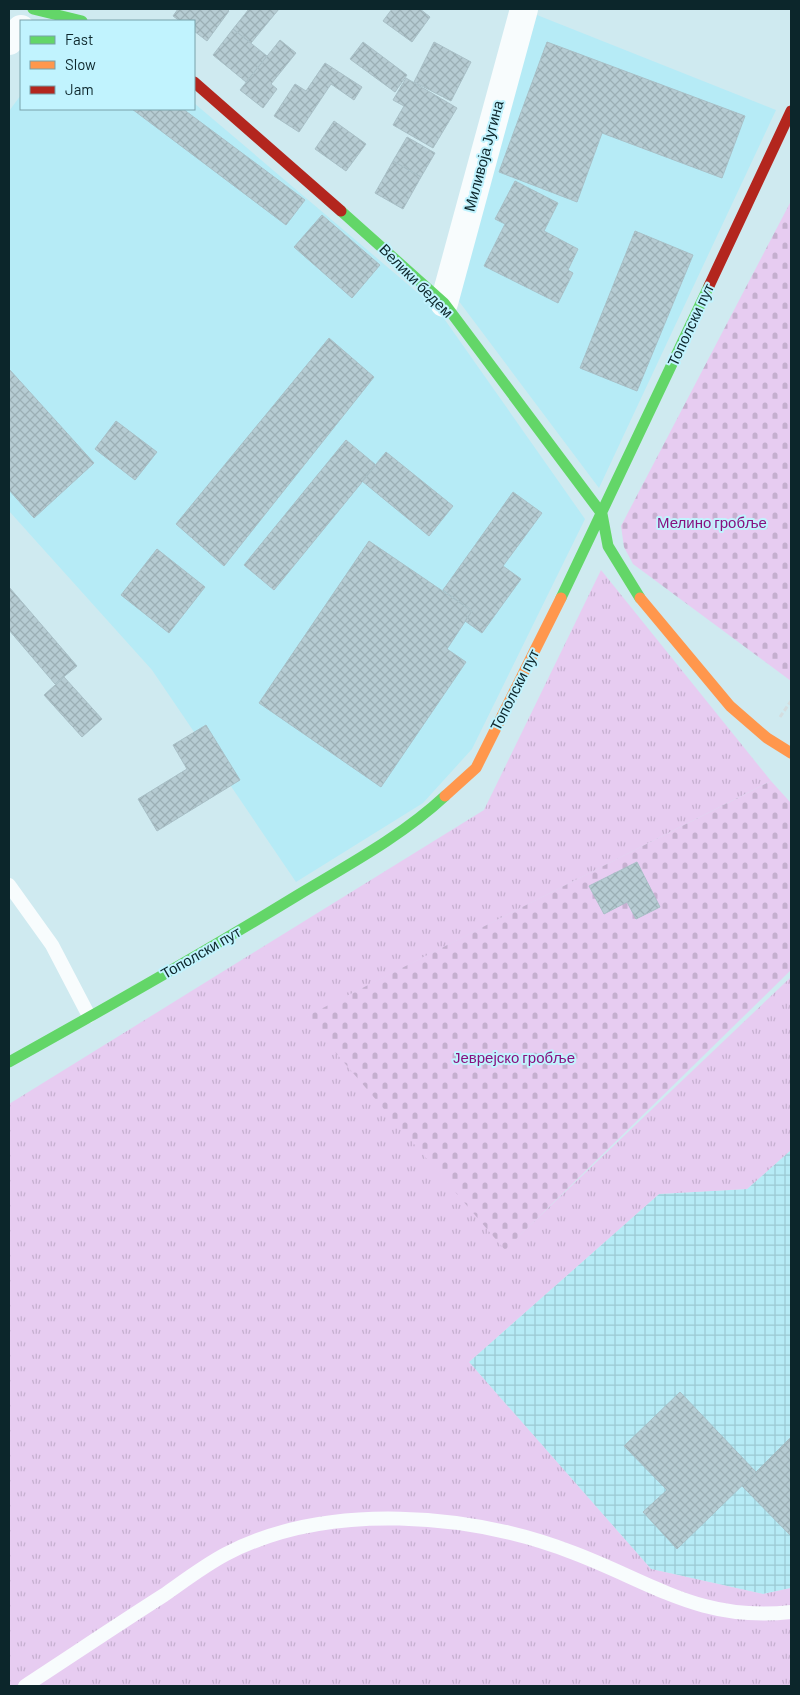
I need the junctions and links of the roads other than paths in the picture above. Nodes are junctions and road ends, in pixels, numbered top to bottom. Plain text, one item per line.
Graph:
1 (31, 9) edge
2 (524, 9) edge
3 (78, 20) edge
4 (20, 30) edge
5 (9, 41) edge
6 (195, 83) edge
7 (791, 111) edge
8 (444, 303) junction
9 (602, 514) junction
10 (791, 753) edge
11 (9, 885) edge
12 (89, 1016) junction
13 (9, 1062) edge
14 (791, 1612) edge
15 (25, 1686) edge

1 - 3 street
2 - 8 street, Миливоја Југина
4 - 5 street
6 - 8 street, Велики бедем
7 - 9 street, Тополски пут
8 - 9 street, Велики бедем
9 - 10 street
9 - 12 street, Тополски пут
11 - 12 lane
12 - 13 street, Тополски пут
14 - 15 lane

